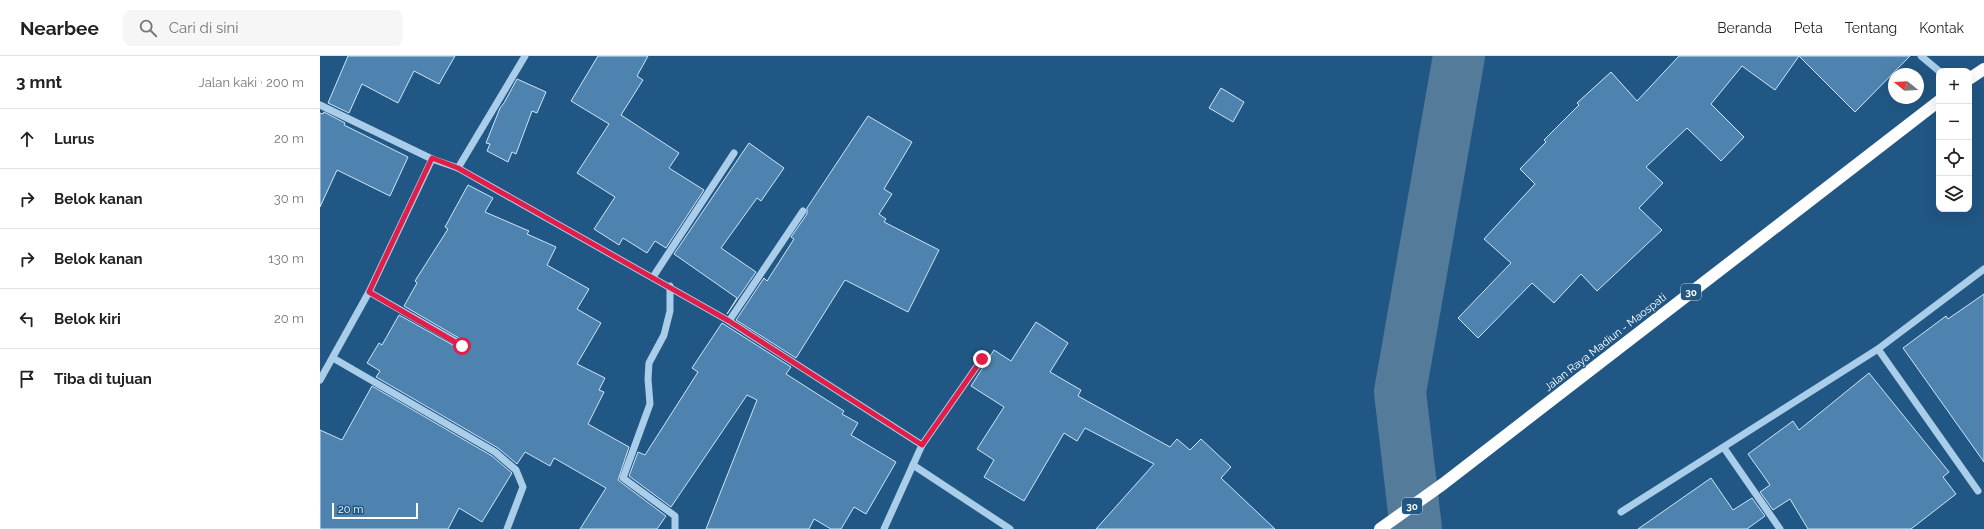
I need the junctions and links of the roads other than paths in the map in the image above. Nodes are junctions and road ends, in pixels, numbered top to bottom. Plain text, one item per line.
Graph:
1 (525, 56) edge
2 (1921, 56) edge
3 (1936, 68) edge
4 (1984, 69) edge
5 (1972, 77) edge
6 (1936, 103) edge
7 (320, 105) edge
8 (734, 153) dead end
9 (432, 158) junction
10 (458, 168) junction
11 (804, 211) dead end
12 (1984, 269) edge
13 (653, 277) junction
14 (670, 286) junction
15 (369, 292) junction
16 (729, 321) junction
17 (462, 346) dead end
18 (1878, 349) junction
19 (333, 358) junction
20 (982, 359) dead end
21 (320, 380) edge
22 (922, 445) junction
23 (1724, 448) junction
24 (914, 465) junction
25 (1978, 491) dead end
26 (1621, 512) dead end
27 (507, 529) edge
28 (675, 529) edge
29 (884, 529) edge
30 (1010, 529) edge
31 (1380, 529) edge
32 (1780, 529) edge

1 - 10 street
2 - 3 street
4 - 5 highway
6 - 31 highway, Jalan Raya Madiun - Maospati / 30
7 - 9 street
8 - 13 street
9 - 10 street
9 - 15 street
10 - 13 street
11 - 16 street
12 - 18 street
13 - 14 street
14 - 16 street
14 - 28 street
15 - 17 street
15 - 19 street
16 - 22 street
18 - 23 street
18 - 25 street
19 - 21 street
19 - 27 street
20 - 22 street
22 - 24 street
23 - 26 street
23 - 32 street
24 - 29 street
24 - 30 street

